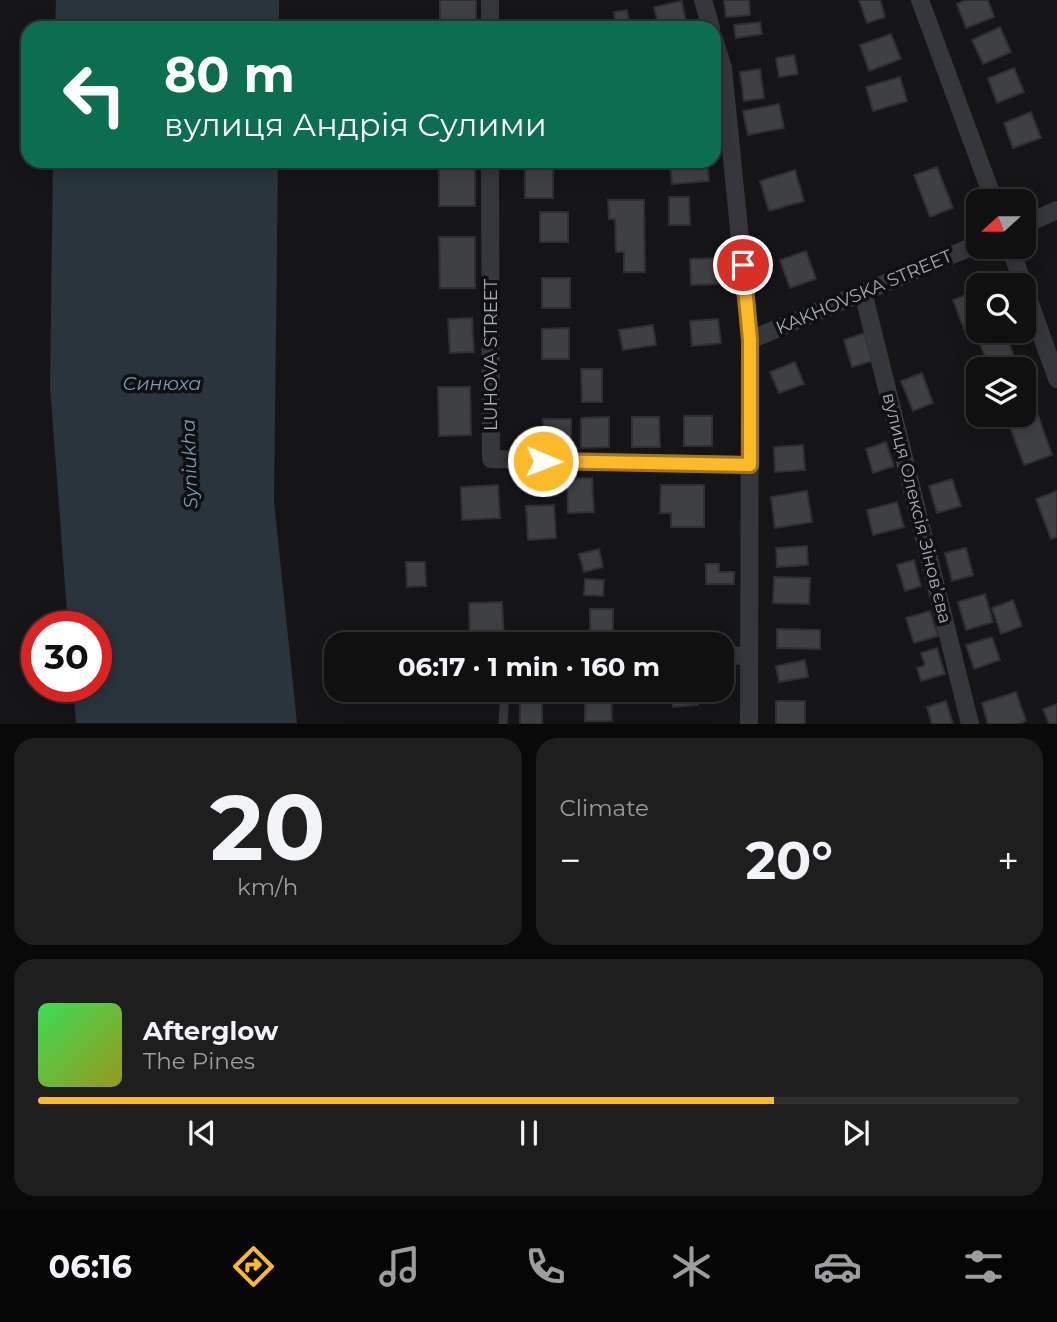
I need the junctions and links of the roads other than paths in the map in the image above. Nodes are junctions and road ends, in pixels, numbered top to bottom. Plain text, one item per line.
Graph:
1 (490, 0) edge
2 (702, 0) edge
3 (920, 0) edge
4 (490, 21) edge
5 (709, 21) edge
6 (721, 62) edge
7 (491, 168) edge
8 (990, 189) edge
9 (1057, 210) edge
10 (1036, 220) edge
11 (966, 249) edge
12 (1014, 259) edge
13 (863, 292) junction
14 (750, 340) junction
15 (1057, 379) edge
16 (750, 465) junction
17 (734, 655) edge
18 (749, 656) junction
19 (504, 702) edge
20 (503, 723) edge
21 (749, 723) edge
22 (971, 723) edge

1 - 4 street
2 - 5 street
3 - 8 street
6 - 14 street
7 - 16 street, LUHOVA STREET
9 - 10 street
11 - 13 street, KAKHOVSKA STREET
12 - 15 street
13 - 14 street, KAKHOVSKA STREET
13 - 22 street, вулиця Олексія Зіновʼєва
14 - 16 street
16 - 18 street
17 - 18 street
18 - 21 street
19 - 20 lane

